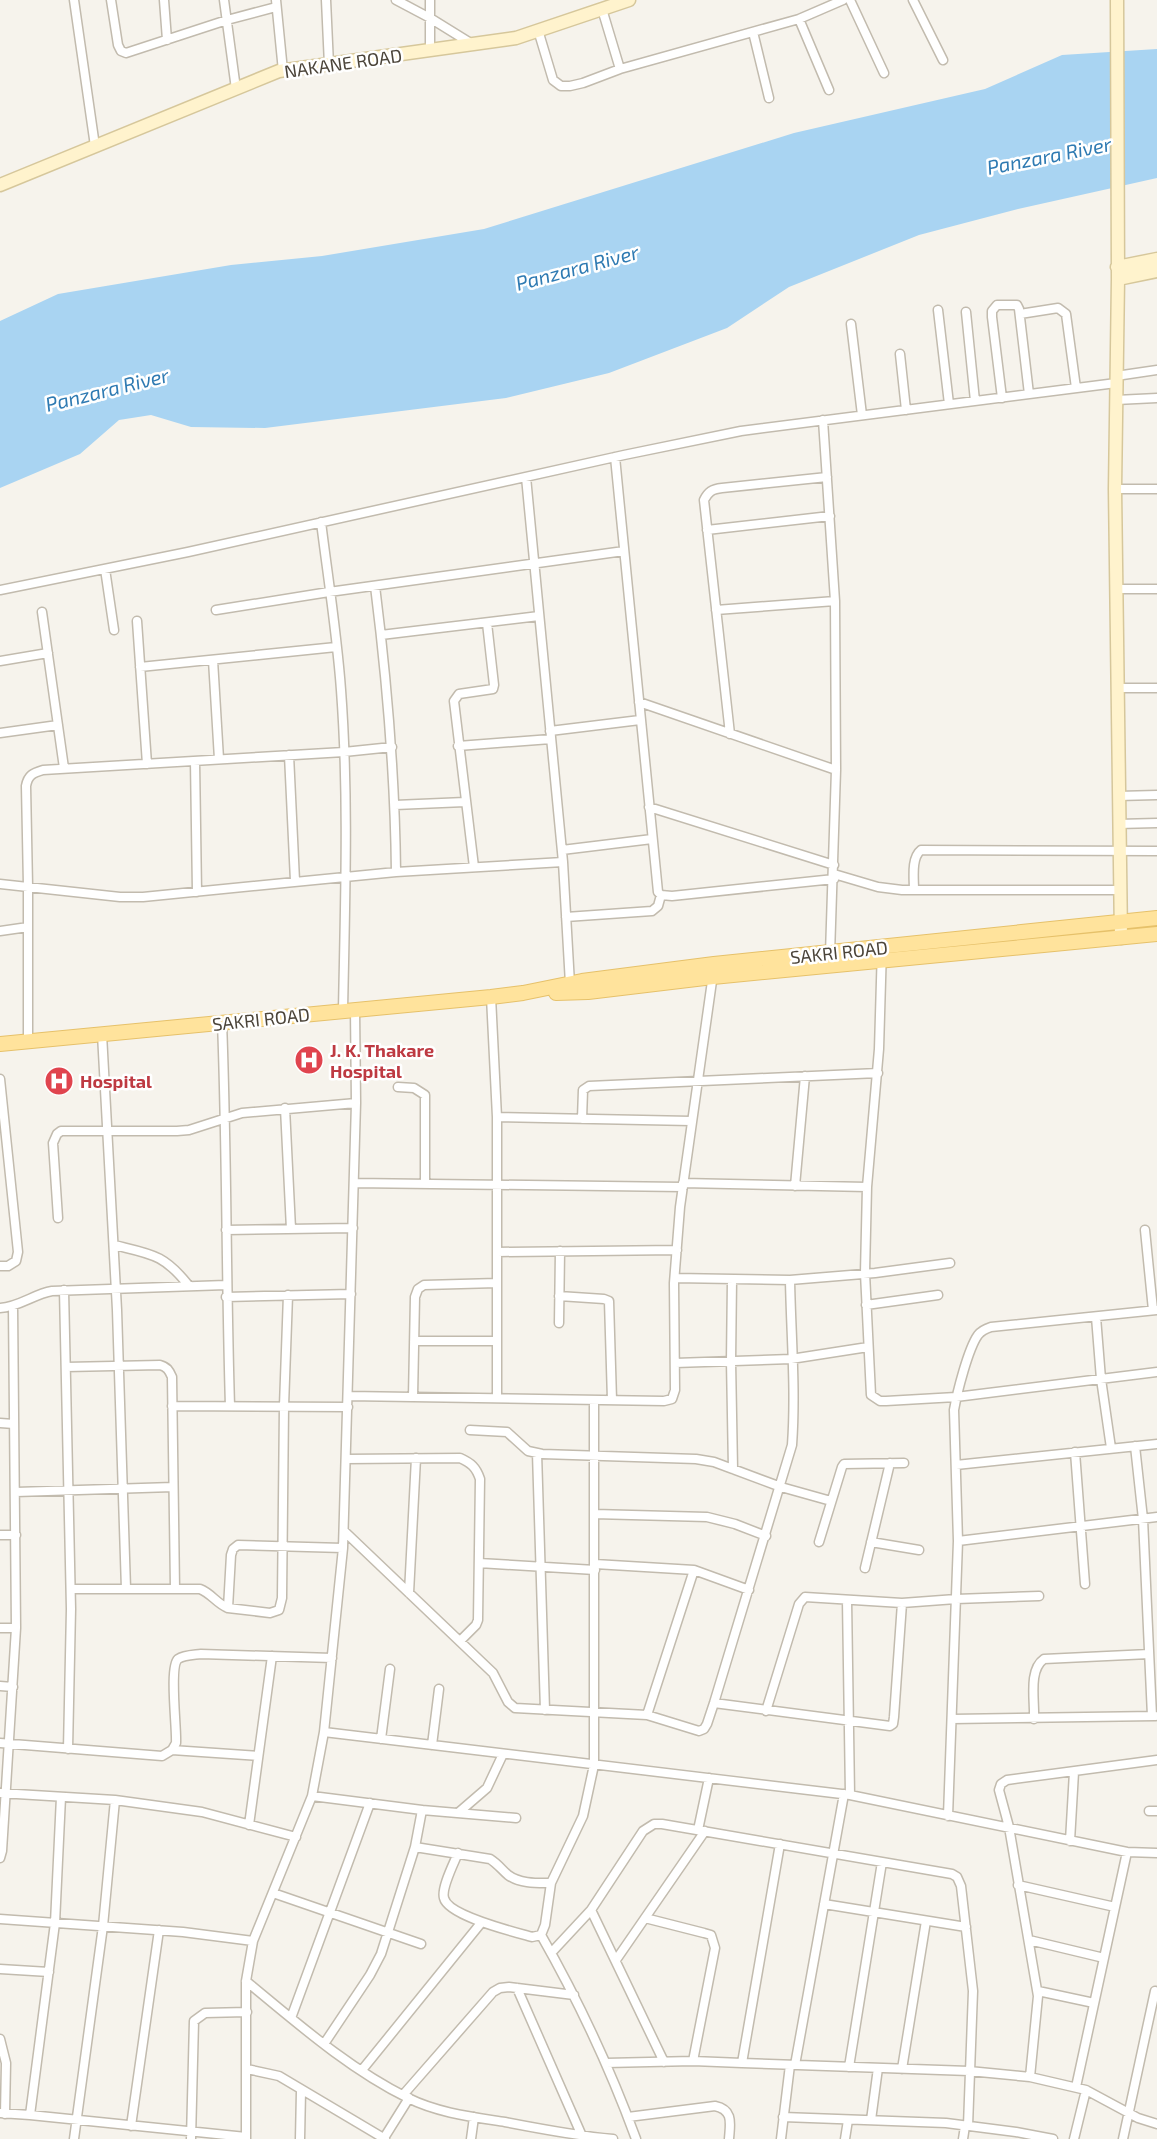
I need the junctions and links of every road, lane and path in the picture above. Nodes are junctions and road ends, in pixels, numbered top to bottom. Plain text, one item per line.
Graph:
1 (74, 0) edge
2 (111, 0) edge
3 (164, 0) edge
4 (224, 0) edge
5 (327, 0) edge
6 (396, 0) edge
7 (430, 0) edge
8 (629, 0) edge
9 (843, 0) edge
10 (850, 0) edge
11 (913, 0) edge
12 (1117, 3) edge
13 (276, 4) edge
14 (606, 5) edge
15 (430, 18) junction
16 (799, 19) junction
17 (227, 20) junction
18 (538, 30) junction
19 (753, 32) junction
20 (167, 40) junction
21 (472, 44) junction
22 (430, 50) junction
23 (943, 60) dead end
24 (329, 64) junction
25 (620, 69) junction
26 (283, 71) junction
27 (884, 73) dead end
28 (236, 89) junction
29 (828, 90) dead end
30 (769, 98) dead end
31 (95, 146) junction
32 (0, 185) edge
33 (1157, 259) edge
34 (1157, 271) edge
35 (1118, 273) junction
36 (938, 310) dead end
37 (966, 312) dead end
38 (1020, 314) junction
39 (851, 324) dead end
40 (900, 354) dead end
41 (1157, 370) edge
42 (1116, 380) junction
43 (1076, 388) junction
44 (1029, 394) junction
45 (1002, 398) junction
46 (1157, 398) edge
47 (1116, 400) junction
48 (975, 401) junction
49 (949, 404) junction
50 (906, 410) junction
51 (862, 415) junction
52 (823, 420) junction
53 (615, 457) junction
54 (526, 477) junction
55 (827, 477) junction
56 (1115, 489) junction
57 (1157, 489) edge
58 (830, 516) junction
59 (321, 522) junction
60 (706, 530) junction
61 (624, 551) junction
62 (534, 563) junction
63 (105, 569) junction
64 (375, 586) junction
65 (1157, 588) edge
66 (1116, 589) junction
67 (0, 590) edge
68 (329, 591) junction
69 (835, 601) junction
70 (216, 610) dead end
71 (716, 610) junction
72 (42, 612) dead end
73 (539, 616) junction
74 (137, 621) dead end
75 (487, 623) junction
76 (114, 630) dead end
77 (381, 635) junction
78 (336, 647) junction
79 (48, 652) junction
80 (213, 660) junction
81 (0, 661) edge
82 (140, 667) junction
83 (1117, 688) junction
84 (1157, 688) edge
85 (639, 702) junction
86 (640, 720) junction
87 (58, 725) junction
88 (0, 733) edge
89 (730, 734) junction
90 (551, 735) junction
91 (458, 746) junction
92 (392, 747) junction
93 (344, 752) junction
94 (290, 755) junction
95 (219, 759) junction
96 (195, 761) junction
97 (147, 764) junction
98 (64, 768) junction
99 (836, 770) junction
100 (1157, 795) edge
101 (1118, 796) junction
102 (465, 802) junction
103 (396, 805) junction
104 (648, 807) junction
105 (1157, 823) edge
106 (1118, 824) junction
107 (652, 839) junction
108 (562, 850) junction
109 (1157, 851) edge
110 (1118, 852) junction
111 (563, 862) junction
112 (474, 867) junction
113 (396, 872) junction
114 (834, 872) junction
115 (345, 877) junction
116 (295, 881) junction
117 (0, 885) edge
118 (28, 886) junction
119 (914, 890) junction
120 (1119, 890) junction
121 (197, 892) junction
122 (661, 895) junction
123 (566, 916) junction
124 (1157, 918) edge
125 (1120, 922) junction
126 (28, 927) junction
127 (0, 932) edge
128 (1157, 934) edge
129 (1121, 938) junction
130 (881, 954) junction
131 (830, 959) junction
132 (714, 971) junction
133 (570, 984) junction
134 (522, 993) junction
135 (491, 997) junction
136 (349, 1010) junction
137 (222, 1022) junction
138 (102, 1034) junction
139 (28, 1041) junction
140 (0, 1044) edge
141 (878, 1073) junction
142 (805, 1076) junction
143 (0, 1079) edge
144 (698, 1080) junction
145 (398, 1088) dead end
146 (356, 1103) junction
147 (285, 1108) junction
148 (226, 1117) junction
149 (496, 1117) junction
150 (582, 1119) junction
151 (691, 1121) junction
152 (107, 1132) junction
153 (354, 1183) junction
154 (425, 1183) junction
155 (497, 1184) junction
156 (683, 1185) junction
157 (795, 1186) junction
158 (867, 1187) junction
159 (58, 1218) dead end
160 (353, 1228) junction
161 (291, 1229) junction
162 (226, 1230) junction
163 (1145, 1230) dead end
164 (114, 1245) junction
165 (677, 1250) junction
166 (560, 1251) junction
167 (497, 1252) junction
168 (950, 1263) dead end
169 (0, 1266) edge
170 (865, 1273) junction
171 (675, 1278) junction
172 (732, 1280) junction
173 (790, 1280) junction
174 (496, 1283) junction
175 (226, 1285) junction
176 (189, 1286) junction
177 (116, 1287) junction
178 (64, 1290) junction
179 (351, 1294) junction
180 (288, 1295) junction
181 (559, 1296) junction
182 (938, 1296) dead end
183 (226, 1297) junction
184 (866, 1305) junction
185 (13, 1306) junction
186 (0, 1308) edge
187 (1155, 1310) edge
188 (1096, 1317) junction
189 (559, 1323) dead end
190 (414, 1341) junction
191 (496, 1341) junction
192 (868, 1347) junction
193 (791, 1359) junction
194 (731, 1361) junction
195 (675, 1363) junction
196 (119, 1366) junction
197 (66, 1367) junction
198 (1157, 1372) edge
199 (1101, 1379) junction
200 (348, 1396) junction
201 (413, 1397) junction
202 (956, 1397) junction
203 (497, 1398) junction
204 (594, 1400) junction
205 (612, 1401) junction
206 (172, 1406) junction
207 (230, 1406) junction
208 (284, 1406) junction
209 (348, 1407) junction
210 (0, 1424) edge
211 (14, 1424) junction
212 (470, 1430) dead end
213 (1157, 1444) edge
214 (1135, 1446) junction
215 (1111, 1448) junction
216 (1075, 1452) junction
217 (537, 1453) junction
218 (594, 1455) junction
219 (416, 1458) junction
220 (346, 1459) junction
221 (890, 1463) junction
222 (904, 1463) dead end
223 (956, 1465) junction
224 (733, 1469) junction
225 (781, 1486) junction
226 (173, 1487) junction
227 (123, 1489) junction
228 (70, 1491) junction
229 (16, 1492) junction
230 (831, 1501) junction
231 (594, 1514) junction
232 (1157, 1517) edge
233 (1143, 1519) junction
234 (1081, 1526) junction
235 (344, 1531) junction
236 (0, 1534) edge
237 (16, 1535) junction
238 (766, 1536) junction
239 (958, 1541) junction
240 (819, 1542) dead end
241 (871, 1542) junction
242 (283, 1547) junction
243 (343, 1548) junction
244 (919, 1550) dead end
245 (479, 1563) junction
246 (539, 1567) junction
247 (595, 1567) junction
248 (865, 1568) dead end
249 (694, 1570) junction
250 (1085, 1584) dead end
251 (71, 1589) junction
252 (126, 1589) junction
253 (175, 1589) junction
254 (749, 1590) junction
255 (409, 1593) junction
256 (1039, 1596) dead end
257 (956, 1599) junction
258 (847, 1600) junction
259 (902, 1604) junction
260 (228, 1608) junction
261 (0, 1628) edge
262 (16, 1628) junction
263 (460, 1641) junction
264 (1149, 1654) junction
265 (272, 1656) junction
266 (332, 1658) junction
267 (390, 1669) dead end
268 (1157, 1681) edge
269 (0, 1686) edge
270 (13, 1687) junction
271 (1150, 1688) junction
272 (439, 1689) dead end
273 (714, 1704) junction
274 (545, 1710) junction
275 (766, 1711) junction
276 (595, 1712) junction
277 (647, 1715) junction
278 (1154, 1716) edge
279 (952, 1719) junction
280 (1034, 1719) junction
281 (849, 1722) junction
282 (324, 1732) junction
283 (381, 1739) junction
284 (4, 1744) edge
285 (432, 1745) junction
286 (68, 1749) junction
287 (172, 1750) junction
288 (503, 1754) junction
289 (258, 1756) junction
290 (1157, 1760) edge
291 (594, 1765) junction
292 (1074, 1772) junction
293 (709, 1778) junction
294 (3, 1794) edge
295 (847, 1795) junction
296 (312, 1796) junction
297 (61, 1797) junction
298 (115, 1800) junction
299 (370, 1803) junction
300 (422, 1810) junction
301 (458, 1813) junction
302 (948, 1816) junction
303 (516, 1818) dead end
304 (249, 1825) junction
305 (1009, 1827) junction
306 (701, 1831) junction
307 (296, 1838) junction
308 (1070, 1840) junction
309 (780, 1844) junction
310 (415, 1847) junction
311 (1127, 1852) junction
312 (458, 1853) junction
313 (1157, 1853) edge
314 (833, 1854) junction
315 (0, 1858) edge
316 (882, 1862) junction
317 (551, 1883) junction
318 (1018, 1885) junction
319 (273, 1893) junction
320 (824, 1905) junction
321 (1115, 1907) junction
322 (591, 1910) junction
323 (330, 1913) junction
324 (874, 1913) junction
325 (645, 1918) junction
326 (0, 1919) edge
327 (926, 1921) junction
328 (56, 1923) junction
329 (481, 1923) junction
330 (104, 1926) junction
331 (966, 1927) junction
332 (159, 1930) junction
333 (388, 1934) junction
334 (541, 1935) junction
335 (1029, 1940) junction
336 (253, 1941) junction
337 (421, 1944) dead end
338 (551, 1953) junction
339 (1104, 1958) junction
340 (616, 1960) junction
341 (0, 1969) edge
342 (49, 1972) junction
343 (246, 1981) junction
344 (517, 1988) junction
345 (1038, 1991) junction
346 (1155, 1991) dead end
347 (574, 1995) junction
348 (1094, 2003) junction
349 (247, 2012) junction
350 (291, 2018) junction
351 (0, 2039) edge
352 (324, 2044) junction
353 (693, 2061) junction
354 (664, 2062) junction
355 (606, 2063) junction
356 (742, 2063) junction
357 (792, 2065) junction
358 (849, 2067) junction
359 (878, 2068) junction
360 (247, 2069) junction
361 (902, 2069) junction
362 (362, 2070) junction
363 (969, 2071) junction
364 (1030, 2077) junction
365 (1081, 2088) junction
366 (301, 2091) junction
367 (406, 2097) junction
368 (2, 2113) edge
369 (1128, 2113) junction
370 (30, 2115) junction
371 (474, 2117) junction
372 (628, 2117) junction
373 (783, 2117) junction
374 (77, 2120) junction
375 (848, 2120) junction
376 (871, 2120) junction
377 (1157, 2124) edge
378 (131, 2126) junction
379 (967, 2126) junction
380 (191, 2135) edge
381 (1015, 2135) edge
382 (582, 2136) junction
383 (246, 2138) edge
384 (592, 2138) edge
385 (74, 2139) edge
386 (300, 2139) edge
387 (384, 2139) edge
388 (471, 2139) edge
389 (613, 2139) edge
390 (636, 2139) edge
391 (729, 2139) edge
392 (781, 2139) edge
393 (845, 2139) edge
394 (963, 2139) edge
395 (1053, 2139) edge
396 (1074, 2139) edge
397 (1123, 2139) edge

1 - 31 street
2 - 20 street
3 - 20 street
4 - 17 street
5 - 24 street
6 - 15 street
7 - 15 street
8 - 14 street, NAKANE ROAD
9 - 16 street
10 - 27 street
11 - 23 street
12 - 35 street
13 - 17 street
13 - 26 street
14 - 18 street, NAKANE ROAD
14 - 25 street
15 - 21 street
15 - 22 street
16 - 19 street
16 - 29 street
17 - 20 street
17 - 28 street
18 - 21 street, NAKANE ROAD
18 - 25 street
19 - 25 street
19 - 30 street
21 - 22 street, NAKANE ROAD
22 - 24 street, NAKANE ROAD
24 - 26 street, NAKANE ROAD
26 - 28 street, NAKANE ROAD
28 - 31 street, NAKANE ROAD
31 - 32 street, NAKANE ROAD
33 - 35 street
34 - 35 street
35 - 42 street
36 - 49 street
37 - 48 street
38 - 43 street
38 - 44 street
38 - 45 street
39 - 51 street
40 - 50 street
41 - 42 street
42 - 43 street
42 - 47 street
43 - 44 street
44 - 45 street
45 - 48 street
46 - 47 street
47 - 56 street
48 - 49 street
49 - 50 street
50 - 51 street
51 - 52 street
52 - 53 street
52 - 55 street
53 - 54 street
53 - 61 street
54 - 59 street
54 - 62 street
55 - 58 street
55 - 60 street
56 - 57 street
56 - 66 street
58 - 60 street
58 - 69 street
59 - 63 street
59 - 68 street
60 - 71 street
61 - 62 street
61 - 85 street
62 - 64 street
62 - 73 street
63 - 67 street
63 - 76 street
64 - 68 street
64 - 77 street
65 - 66 street
66 - 83 street
68 - 70 street
68 - 78 street
69 - 71 street
69 - 99 street
71 - 89 street
72 - 79 street
73 - 75 street
73 - 90 street
74 - 82 street
75 - 77 street
75 - 91 street
77 - 92 street
78 - 80 street
78 - 93 street
79 - 81 street
79 - 87 street
80 - 82 street
80 - 95 street
82 - 97 street
83 - 84 street
83 - 101 street
85 - 86 street
85 - 89 street
86 - 90 street
86 - 104 street
87 - 88 street
87 - 98 street
89 - 99 street
90 - 91 street
90 - 108 street
91 - 102 street
92 - 93 street
92 - 103 street
93 - 94 street
93 - 115 street
94 - 95 street
94 - 116 street
95 - 96 street
96 - 97 street
96 - 121 street
97 - 98 street
98 - 118 street
99 - 114 street
100 - 101 street
101 - 106 street
102 - 103 street
102 - 112 street
103 - 113 street
104 - 107 street
104 - 114 street
105 - 106 street
106 - 110 street
107 - 108 street
107 - 122 street
108 - 111 street
109 - 110 street
110 - 119 street
110 - 120 street
111 - 112 street
111 - 123 street
112 - 113 street
113 - 115 street
114 - 119 street
114 - 122 street
114 - 131 street
115 - 116 street
115 - 136 street
116 - 121 street
117 - 118 street
118 - 121 street
118 - 126 street
119 - 120 street
120 - 125 street
122 - 123 street
123 - 133 street
124 - 125 main road, SAKRI ROAD
125 - 129 street
125 - 130 main road, SAKRI ROAD
126 - 127 street
126 - 139 street
128 - 129 main road, SAKRI ROAD
129 - 130 main road, SAKRI ROAD
130 - 131 main road, SAKRI ROAD
130 - 141 street
131 - 132 main road, SAKRI ROAD
132 - 133 main road, SAKRI ROAD
132 - 134 main road, SAKRI ROAD
132 - 144 street
133 - 134 main road, SAKRI ROAD
134 - 135 main road, SAKRI ROAD
135 - 136 main road, SAKRI ROAD
135 - 149 street
136 - 137 main road, SAKRI ROAD
136 - 146 street
137 - 138 main road, SAKRI ROAD
137 - 148 street
138 - 139 main road, SAKRI ROAD
138 - 152 street
139 - 140 main road, SAKRI ROAD
141 - 142 street
141 - 158 street
142 - 144 street
142 - 157 street
143 - 169 street
144 - 150 street
144 - 151 street
145 - 154 street
146 - 147 street
146 - 153 street
147 - 148 street
147 - 161 street
148 - 152 street
148 - 162 street
149 - 150 street
149 - 155 street
150 - 151 street
151 - 156 street
152 - 159 street
152 - 164 street
153 - 154 street
153 - 160 street
154 - 155 street
155 - 156 street
155 - 167 street
156 - 157 street
156 - 165 street
157 - 158 street
158 - 170 street
160 - 161 street
160 - 179 street
161 - 162 street
162 - 175 street
163 - 187 street
164 - 176 street
164 - 177 street
165 - 166 street
165 - 171 street
166 - 167 street
166 - 181 street
167 - 174 street
168 - 170 street
170 - 173 street
170 - 184 street
171 - 172 street
171 - 195 street
172 - 173 street
172 - 194 street
173 - 193 street
174 - 190 street
174 - 191 street
175 - 176 street
175 - 183 street
176 - 177 street
177 - 178 street
177 - 196 street
178 - 185 street
178 - 197 street
179 - 180 street
179 - 200 street
180 - 183 street
180 - 208 street
181 - 189 street
181 - 205 street
182 - 184 street
183 - 207 street
184 - 192 street
185 - 186 street
185 - 211 street
187 - 188 street
188 - 199 street
188 - 202 street
190 - 191 street
190 - 201 street
191 - 203 street
192 - 193 street
192 - 202 street
193 - 194 street
193 - 225 street
194 - 195 street
194 - 224 street
195 - 205 street
196 - 197 street
196 - 206 street
196 - 227 street
197 - 228 street
198 - 199 street
199 - 202 street
199 - 215 street
200 - 201 street
200 - 209 street
201 - 203 street
202 - 223 street
203 - 204 street
204 - 205 street
204 - 218 street
206 - 207 street
206 - 226 street
207 - 208 street
208 - 209 street
208 - 242 street
209 - 220 street
210 - 211 street
211 - 229 street
212 - 217 street
213 - 214 street
214 - 215 street
214 - 233 street
215 - 216 street
216 - 223 street
216 - 234 street
217 - 218 street
217 - 246 street
218 - 224 street
218 - 231 street
219 - 220 street
219 - 245 street
219 - 255 street
220 - 235 street
221 - 222 street
221 - 230 street
221 - 241 street
223 - 239 street
224 - 225 street
225 - 230 street
225 - 238 street
226 - 227 street
226 - 253 street
227 - 228 street
227 - 252 street
228 - 229 street
228 - 251 street
229 - 237 street
230 - 240 street
231 - 238 street
231 - 247 street
232 - 233 street
233 - 234 street
233 - 264 street
234 - 239 street
234 - 250 street
235 - 243 street
235 - 255 street
236 - 237 street
237 - 262 street
238 - 254 street
239 - 257 street
241 - 244 street
241 - 248 street
242 - 243 street
242 - 260 street
242 - 260 street
243 - 266 street
245 - 246 street
245 - 263 street
246 - 247 street
246 - 274 street
247 - 249 street
247 - 276 street
249 - 254 street
249 - 277 street
251 - 252 street
251 - 286 street
252 - 253 street
253 - 260 street
254 - 273 street
255 - 263 street
256 - 257 street
257 - 259 street
257 - 279 street
258 - 259 street
258 - 275 street
258 - 281 street
259 - 281 street
261 - 262 street
262 - 270 street
263 - 274 street
264 - 271 street
264 - 280 street
265 - 266 street
265 - 287 street
265 - 289 street
266 - 282 street
267 - 283 street
268 - 271 street
269 - 270 street
270 - 284 street
271 - 278 street
272 - 285 street
273 - 275 street
273 - 277 street
274 - 276 street
275 - 281 street
276 - 277 street
276 - 291 street
278 - 280 street
279 - 280 street
279 - 302 street
281 - 295 street
282 - 283 street
282 - 296 street
283 - 285 street
284 - 286 street
284 - 294 street
285 - 288 street
286 - 287 street
287 - 289 street
288 - 291 street
288 - 301 street
289 - 304 street
290 - 292 street
291 - 293 street
291 - 317 street
292 - 305 street
292 - 308 street
293 - 295 street
293 - 306 street
294 - 297 street
294 - 315 street
295 - 302 street
295 - 314 street
296 - 299 street
296 - 307 street
297 - 298 street
297 - 328 street
298 - 304 street
298 - 330 street
299 - 300 street
299 - 323 street
300 - 301 street
300 - 310 street
301 - 303 street
302 - 305 street
304 - 307 street
305 - 308 street
305 - 318 street
306 - 309 street
306 - 322 street
306 - 325 street
307 - 319 street
308 - 311 street
309 - 314 street
309 - 356 street
310 - 312 street
310 - 333 street
311 - 313 street
311 - 321 street
312 - 317 street
312 - 329 street
314 - 316 street
314 - 320 street
316 - 324 street
316 - 331 street
317 - 334 street
318 - 321 street
318 - 335 street
319 - 323 street
319 - 336 street
320 - 324 street
320 - 357 street
321 - 339 street
322 - 338 street
322 - 340 street
323 - 333 street
323 - 350 street
324 - 327 street
324 - 358 street
325 - 340 street
325 - 353 street
326 - 328 street
327 - 331 street
327 - 361 street
328 - 330 street
328 - 342 street
329 - 334 street
329 - 362 street
330 - 332 street
330 - 374 street
331 - 363 street
332 - 336 street
332 - 378 street
333 - 337 street
333 - 352 street
334 - 338 street
335 - 339 street
335 - 345 street
336 - 343 street
338 - 347 street
339 - 348 street
340 - 354 street
341 - 342 street
342 - 370 street
343 - 349 street
343 - 350 street
344 - 347 street
344 - 367 street
344 - 382 street
345 - 348 street
345 - 364 street
346 - 369 street
347 - 355 street
348 - 365 street
349 - 360 street
349 - 380 street
350 - 352 street
351 - 368 street
352 - 362 street
353 - 354 street
353 - 356 street
354 - 355 street
355 - 372 street
356 - 357 street
357 - 358 street
357 - 373 street
358 - 359 street
359 - 361 street
359 - 376 street
360 - 366 street
360 - 383 street
361 - 363 street
362 - 367 street
363 - 364 street
363 - 379 street
364 - 365 street
365 - 369 street
365 - 396 street
366 - 386 street
366 - 387 street
367 - 371 street
367 - 387 street
368 - 370 street
369 - 377 street
369 - 397 street
370 - 374 street
371 - 382 street
371 - 388 street
372 - 390 street
372 - 391 street
373 - 375 street
373 - 392 street
374 - 378 street
374 - 385 street
375 - 376 street
375 - 393 street
376 - 379 street
378 - 380 street
379 - 381 street
379 - 394 street
380 - 383 street
381 - 395 street
382 - 384 street
384 - 389 street

